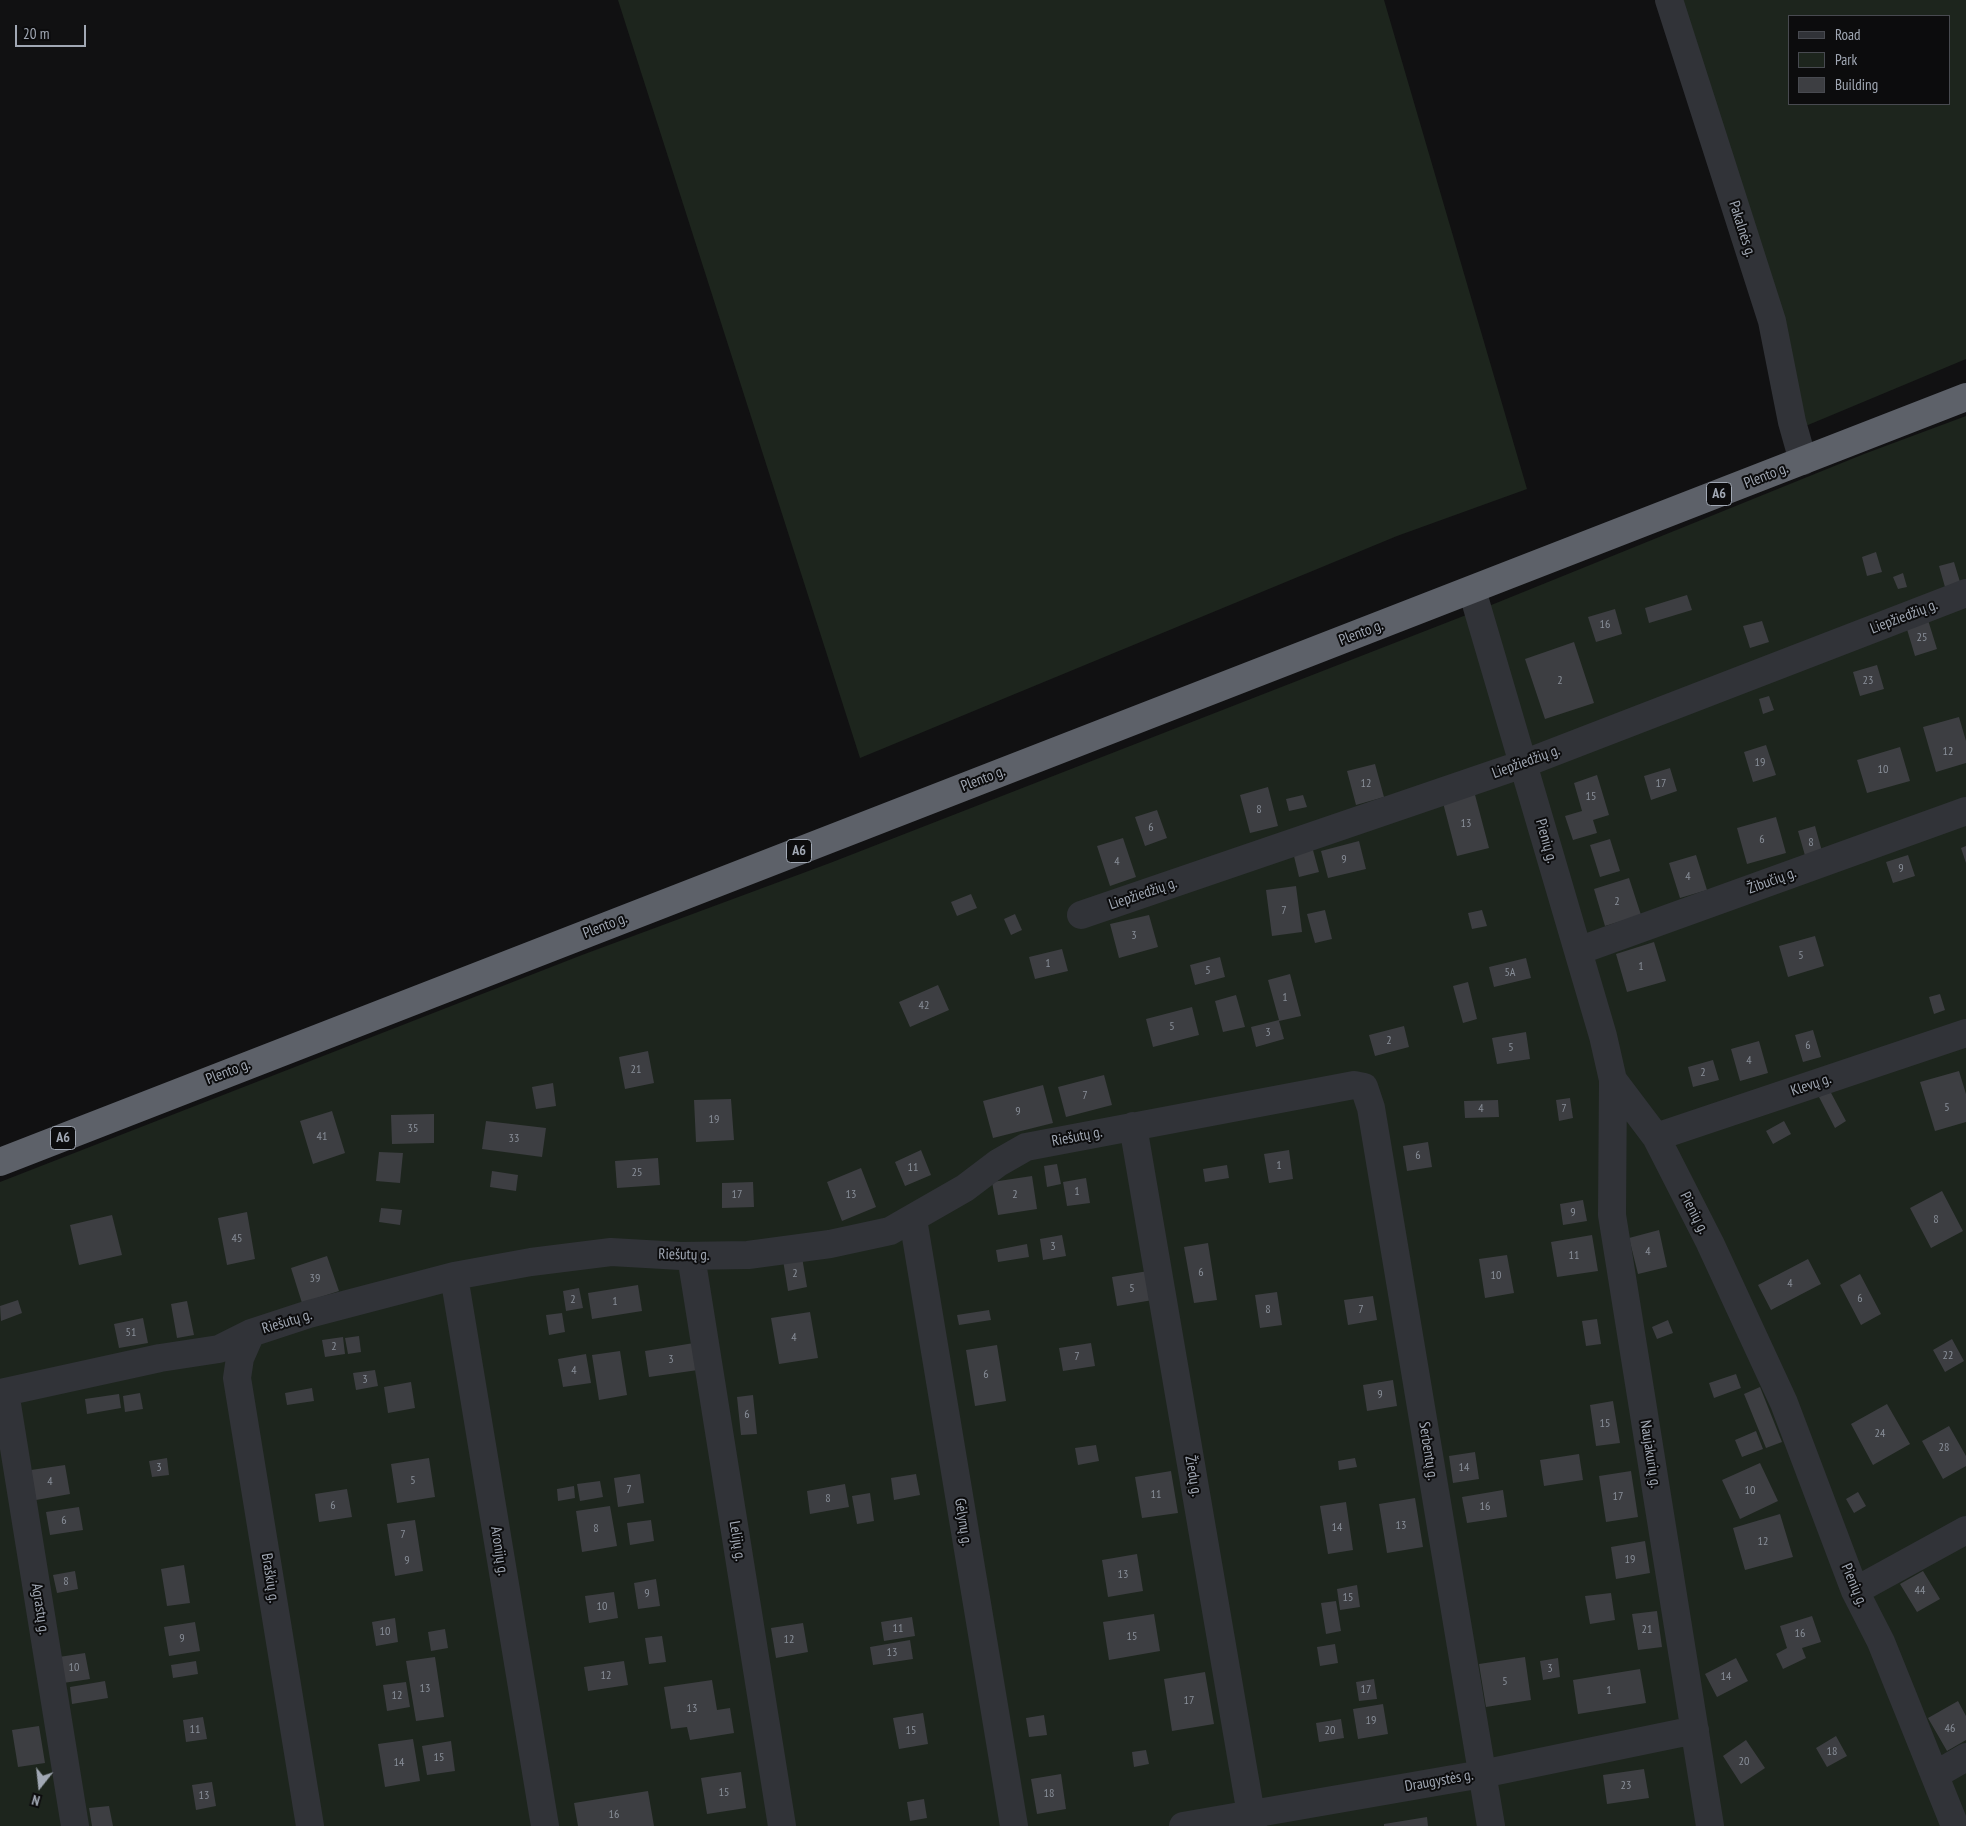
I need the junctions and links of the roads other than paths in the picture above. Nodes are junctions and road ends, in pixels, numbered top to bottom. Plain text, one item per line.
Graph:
1 (1669, 0) edge
2 (1966, 397) edge
3 (1804, 462) junction
4 (1472, 590) junction
5 (1966, 593) edge
6 (1523, 764) junction
7 (1966, 811) edge
8 (1081, 915) dead end
9 (1578, 950) junction
10 (1966, 1033) edge
11 (1613, 1080) junction
12 (1354, 1085) joint
13 (1133, 1126) junction
14 (1656, 1137) junction
15 (0, 1162) edge
16 (913, 1219) junction
17 (691, 1256) junction
18 (454, 1276) junction
19 (251, 1333) junction
20 (2, 1393) edge
21 (1966, 1530) edge
22 (1855, 1591) junction
23 (1695, 1730) junction
24 (1966, 1757) edge
25 (1482, 1774) junction
26 (1934, 1775) junction
27 (1252, 1820) edge
28 (75, 1826) edge
29 (310, 1826) edge
30 (545, 1826) edge
31 (782, 1826) edge
32 (1014, 1826) edge
33 (1183, 1826) edge
34 (1491, 1826) edge
35 (1710, 1826) edge
36 (1955, 1826) edge

1 - 3 street, Pakalnės g.
2 - 3 highway, Plento g. / A6
3 - 4 highway, Plento g. / A6
4 - 6 street, Pienių g.
4 - 15 highway, Plento g. / A6
5 - 6 street, Liepžiedžių g.
6 - 8 street, Liepžiedžių g.
6 - 9 street, Pienių g.
7 - 9 street, Žibučių g.
9 - 11 street, Pienių g.
10 - 14 street, Klevų g.
11 - 14 street, Pienių g.
11 - 23 street, Naujakurių g.
12 - 13 street, Riešutų g.
12 - 25 street, Serbentų g.
13 - 16 street, Riešutų g.
13 - 27 street, Žiedų g.
14 - 22 street, Pienių g.
16 - 17 street, Riešutų g.
16 - 32 street, Gėlynų g.
17 - 18 street, Riešutų g.
17 - 31 street, Lelijų g.
18 - 19 street, Riešutų g.
18 - 30 street, Aronijų g.
19 - 20 street, Riešutų g.
19 - 29 street, Braškių g.
20 - 28 street, Agrastų g.
21 - 22 street
22 - 26 street, Pienių g.
23 - 25 street, Draugystės g.
23 - 35 street, Naujakurių g.
24 - 26 street
25 - 27 street, Draugystės g.
25 - 34 street, Serbentų g.
26 - 36 street, Pienių g.
27 - 33 street, Draugystės g.

